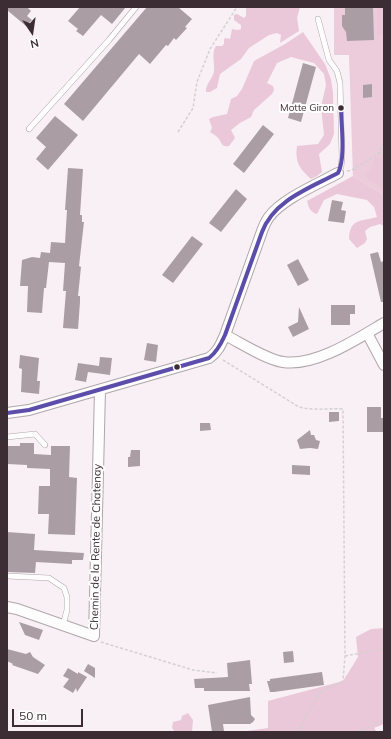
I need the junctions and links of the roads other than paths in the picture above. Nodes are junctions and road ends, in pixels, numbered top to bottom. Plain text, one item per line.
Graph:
1 (136, 7) edge
2 (318, 19) dead end
3 (28, 129) dead end
4 (338, 173) joint
5 (384, 323) edge
6 (367, 333) junction
7 (225, 335) junction
8 (384, 365) edge
9 (100, 390) junction
10 (7, 413) edge
11 (7, 437) edge
12 (45, 444) dead end
13 (7, 576) edge
14 (7, 607) edge
15 (63, 625) junction

1 - 3 lane
2 - 4 lane
4 - 7 street
5 - 6 street
6 - 7 street
6 - 8 street
7 - 9 street
9 - 10 street
9 - 15 street, Chemin de la Rente de Chatenay
11 - 12 lane
13 - 15 lane
14 - 15 street, Chemin de la Rente de Chatenay

